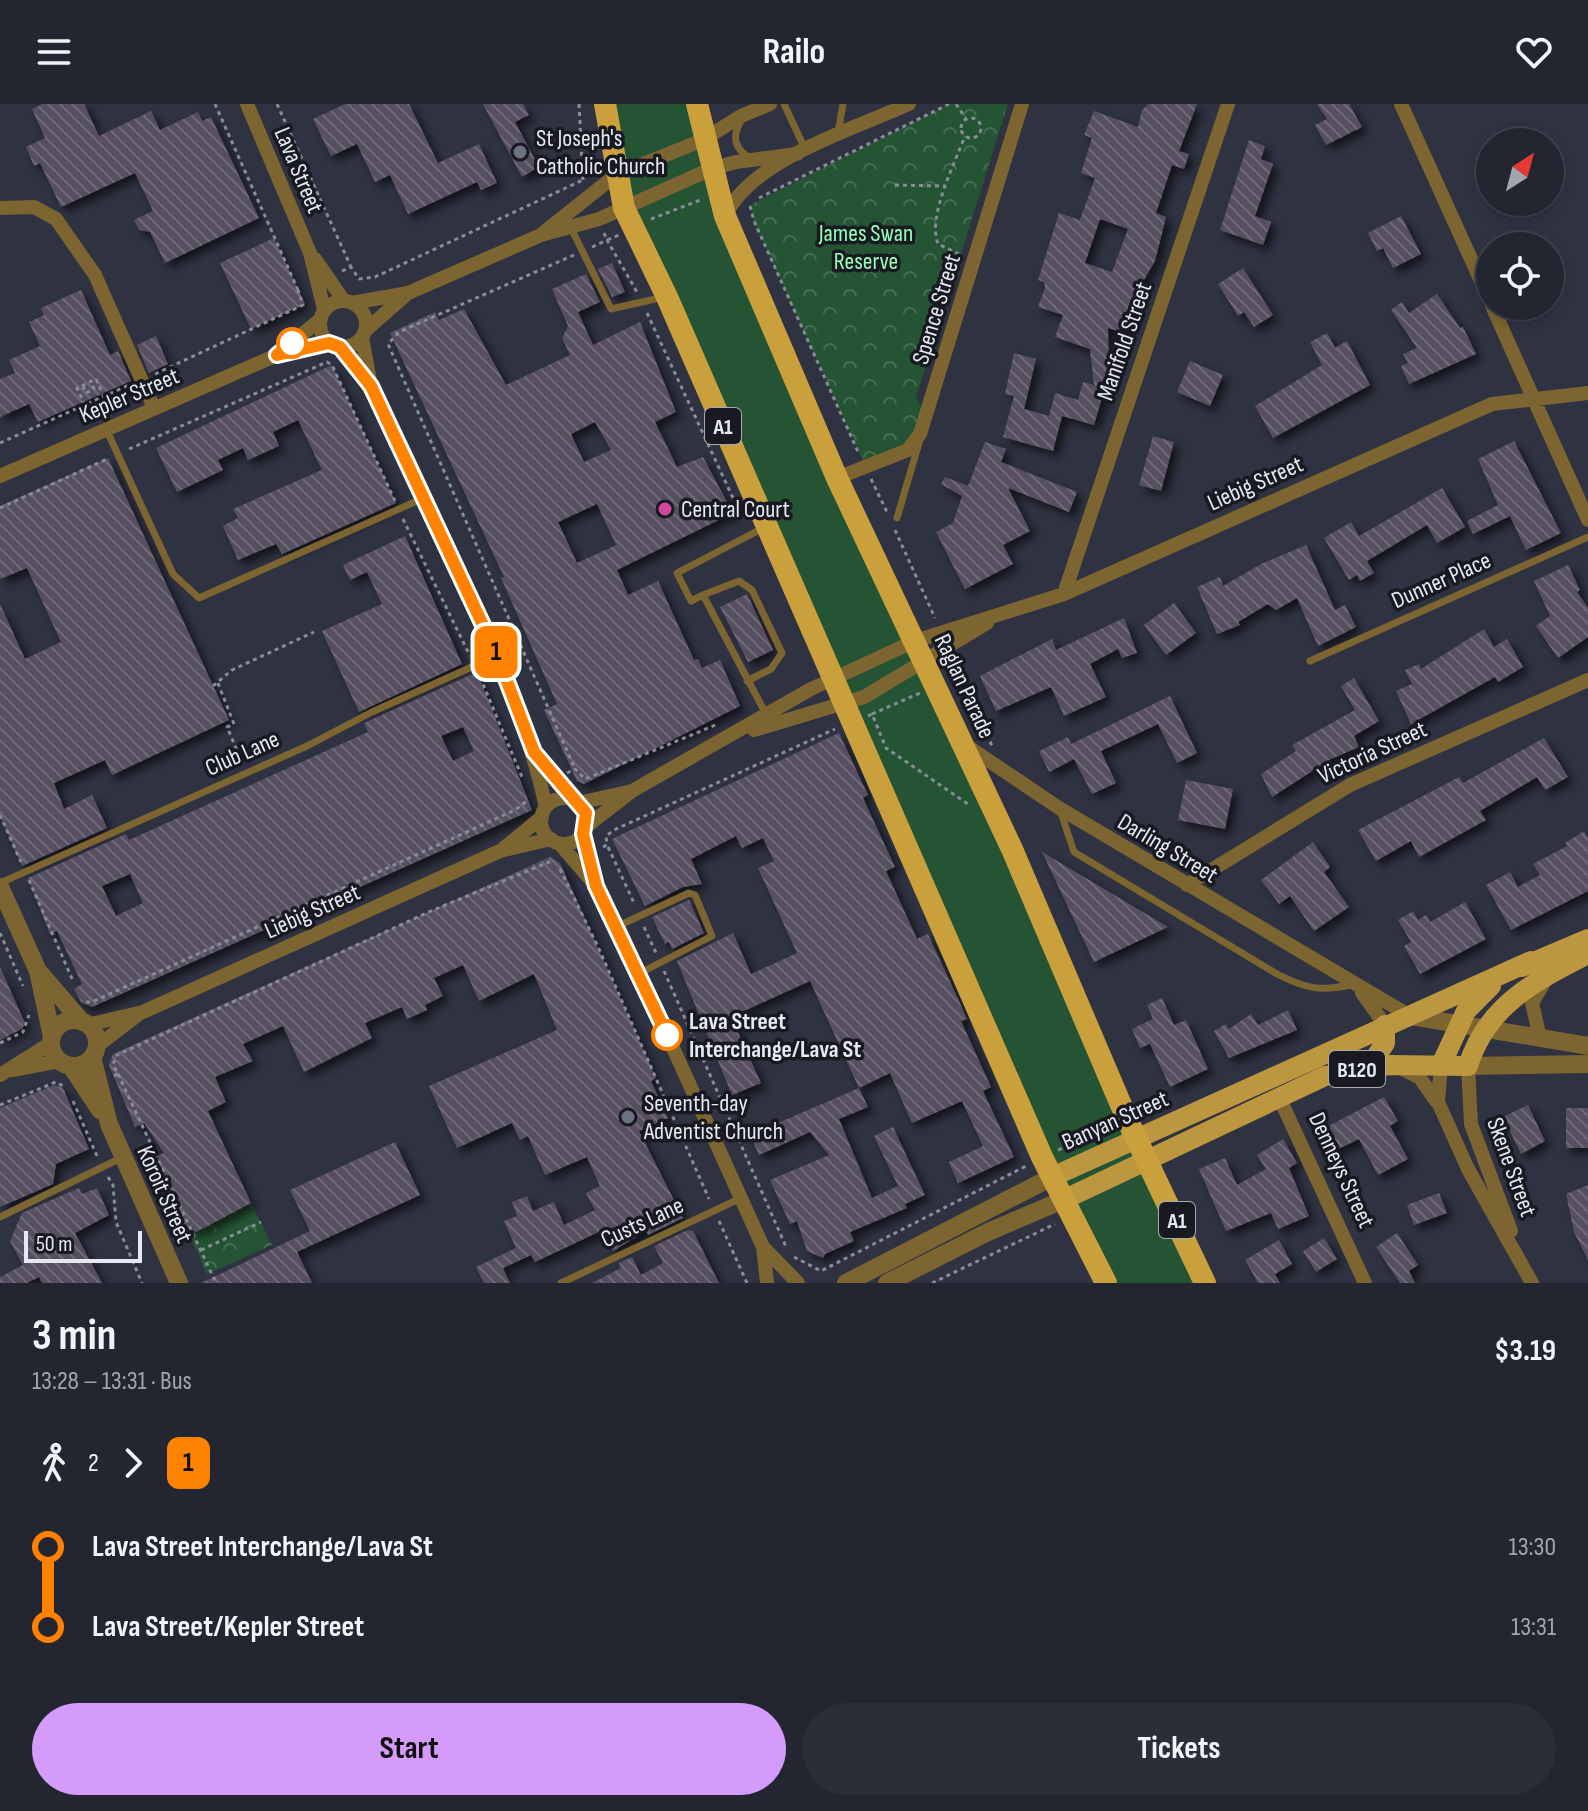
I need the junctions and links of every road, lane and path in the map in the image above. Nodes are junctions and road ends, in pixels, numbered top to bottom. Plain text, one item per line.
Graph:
1 (215, 104) edge
2 (247, 104) edge
3 (277, 104) edge
4 (579, 104) edge
5 (605, 104) edge
6 (697, 104) edge
7 (770, 104) edge
8 (784, 104) edge
9 (843, 104) edge
10 (909, 104) edge
11 (956, 104) edge
12 (1022, 104) edge
13 (1228, 104) edge
14 (1401, 104) edge
15 (746, 114) junction
16 (966, 119) junction
17 (837, 136) junction
18 (965, 136) junction
19 (703, 140) junction
20 (801, 152) junction
21 (755, 159) junction
22 (711, 169) junction
23 (616, 175) junction
24 (583, 180) dead end
25 (895, 185) dead end
26 (946, 186) junction
27 (722, 206) junction
28 (0, 208) edge
29 (628, 219) junction
30 (571, 228) junction
31 (541, 235) junction
32 (583, 251) junction
33 (310, 253) junction
34 (959, 254) dead end
35 (351, 267) dead end
36 (1476, 271) edge
37 (298, 290) dead end
38 (408, 293) junction
39 (667, 297) junction
40 (348, 302) junction
41 (642, 302) junction
42 (322, 314) junction
43 (1498, 320) edge
44 (364, 333) junction
45 (334, 345) junction
46 (277, 355) junction
47 (91, 382) junction
48 (83, 385) junction
49 (371, 386) junction
50 (1588, 393) edge
51 (104, 397) dead end
52 (1532, 397) junction
53 (85, 405) dead end
54 (154, 408) junction
55 (924, 424) junction
56 (106, 428) junction
57 (118, 454) junction
58 (0, 476) edge
59 (837, 478) junction
60 (426, 497) junction
61 (0, 508) edge
62 (399, 509) junction
63 (737, 509) dead end
64 (897, 518) dead end
65 (1588, 520) edge
66 (767, 526) junction
67 (1588, 537) edge
68 (1064, 594) junction
69 (703, 595) junction
70 (998, 616) junction
71 (314, 632) dead end
72 (915, 641) junction
73 (497, 655) junction
74 (1310, 661) dead end
75 (926, 663) junction
76 (474, 666) junction
77 (833, 678) junction
78 (1588, 680) edge
79 (747, 681) junction
80 (218, 683) junction
81 (936, 685) junction
82 (213, 686) dead end
83 (860, 714) junction
84 (768, 717) junction
85 (718, 724) dead end
86 (734, 736) junction
87 (963, 743) junction
88 (575, 769) junction
89 (247, 773) junction
90 (522, 778) dead end
91 (548, 782) junction
92 (632, 791) junction
93 (574, 801) junction
94 (976, 808) dead end
95 (1059, 808) junction
96 (544, 812) junction
97 (0, 815) edge
98 (585, 830) junction
99 (555, 841) junction
100 (607, 845) junction
101 (500, 851) junction
102 (582, 858) junction
103 (560, 869) junction
104 (25, 871) junction
105 (0, 885) edge
106 (1187, 885) junction
107 (640, 916) junction
108 (618, 926) junction
109 (0, 934) edge
110 (1588, 939) edge
111 (1588, 954) edge
112 (1531, 961) junction
113 (660, 963) junction
114 (1553, 972) junction
115 (640, 973) junction
116 (1354, 984) junction
117 (58, 989) junction
118 (77, 989) dead end
119 (25, 991) dead end
120 (80, 997) dead end
121 (143, 1012) junction
122 (1410, 1016) junction
123 (1459, 1022) junction
124 (84, 1023) junction
125 (1385, 1025) junction
126 (1486, 1027) junction
127 (1540, 1038) junction
128 (51, 1040) junction
129 (0, 1043) edge
130 (1588, 1046) edge
131 (94, 1052) junction
132 (65, 1064) junction
133 (1588, 1064) edge
134 (1390, 1065) junction
135 (1441, 1065) junction
136 (1468, 1066) junction
137 (1369, 1067) junction
138 (6, 1073) edge
139 (118, 1074) junction
140 (99, 1084) junction
141 (1276, 1088) junction
142 (0, 1105) edge
143 (1443, 1115) junction
144 (109, 1124) junction
145 (1132, 1128) junction
146 (123, 1157) junction
147 (1147, 1158) junction
148 (101, 1165) junction
149 (1047, 1167) junction
150 (741, 1198) junction
151 (1067, 1208) junction
152 (714, 1210) junction
153 (0, 1217) edge
154 (261, 1222) dead end
155 (763, 1247) junction
156 (201, 1250) junction
157 (1531, 1282) edge
158 (142, 1283) edge
159 (179, 1283) edge
160 (216, 1283) edge
161 (561, 1283) edge
162 (747, 1283) edge
163 (767, 1283) edge
164 (798, 1283) edge
165 (846, 1283) edge
166 (887, 1283) edge
167 (932, 1283) edge
168 (1106, 1283) edge
169 (1205, 1283) edge
170 (1365, 1283) edge

1 - 37 path
2 - 33 street, Lava Street
3 - 35 path
4 - 24 path
5 - 23 highway, A1
6 - 19 highway, Raglan Parade / A1
7 - 15 street
8 - 20 lane
9 - 17 lane
10 - 17 street
11 - 16 path
12 - 55 street, Spence Street
13 - 68 street, Manifold Street
14 - 36 street
15 - 19 street
15 - 21 lane
16 - 18 path
16 - 18 path
17 - 20 street
18 - 26 path
19 - 22 highway, Raglan Parade / A1
19 - 23 street
20 - 21 street
20 - 27 street
21 - 22 street
22 - 27 highway, Raglan Parade / A1
22 - 29 street
23 - 29 highway, A1
23 - 31 street
25 - 26 path
26 - 34 path
27 - 29 path
27 - 59 highway, Raglan Parade / A1
28 - 54 street
29 - 30 street
29 - 39 highway, A1
30 - 31 street
30 - 32 lane
31 - 38 street
32 - 41 lane
32 - 41 path
32 - 88 path
33 - 40 street, Lava Street
33 - 42 street, Lava Street
38 - 40 street
38 - 44 street
39 - 41 lane
39 - 66 highway, A1
40 - 42 street
40 - 44 street
41 - 63 path
42 - 45 street
42 - 46 street, Kepler Street
43 - 52 street
44 - 45 street
44 - 49 street
45 - 46 street, Kepler Street
45 - 49 street
46 - 54 street, Kepler Street
47 - 48 path
47 - 48 path
47 - 51 path
48 - 53 path
49 - 60 street
50 - 52 street, Liebig Street
52 - 65 street
52 - 68 street, Liebig Street
54 - 56 street, Kepler Street
55 - 59 street, Spence Street
55 - 64 lane
56 - 57 lane
56 - 58 street, Kepler Street
57 - 61 path
57 - 62 lane
57 - 62 path
59 - 72 highway, Raglan Parade / A1
60 - 62 lane
60 - 73 street
62 - 76 path
66 - 69 lane
66 - 77 highway, A1
67 - 74 lane, Dunner Place
68 - 70 street, Liebig Street
69 - 79 lane
69 - 79 lane
70 - 72 street, Liebig Street
70 - 75 street, Liebig Street
71 - 80 path
72 - 75 highway, Raglan Parade / A1
72 - 77 street, Liebig Street
73 - 76 lane, Club Lane
73 - 91 street
75 - 81 highway, Raglan Parade / A1
75 - 83 street, Liebig Street
76 - 89 lane, Club Lane
76 - 90 path
77 - 83 highway, A1
77 - 84 street, Liebig Street
78 - 106 street, Victoria Street
79 - 84 lane
80 - 82 path
80 - 89 path
81 - 83 path
81 - 87 highway, Raglan Parade / A1
83 - 86 street, Liebig Street
83 - 94 path
83 - 100 path
83 - 149 highway, A1
84 - 86 street, Liebig Street
85 - 88 path
86 - 92 street, Liebig Street
87 - 95 street, Darling Street
87 - 145 highway, Raglan Parade / A1
88 - 91 path
89 - 104 lane, Club Lane
91 - 93 street
91 - 96 street
91 - 120 path
92 - 93 street, Liebig Street
92 - 98 street, Liebig Street
93 - 96 street
93 - 98 street
95 - 106 street, Darling Street
95 - 116 lane
96 - 99 street
96 - 101 street, Liebig Street
97 - 104 path
98 - 99 street
98 - 102 street
99 - 101 street, Liebig Street
99 - 102 street
100 - 102 path
100 - 107 path
101 - 121 street, Liebig Street
102 - 103 path
102 - 108 street
103 - 139 path
103 - 152 path
104 - 105 lane, Club Lane
104 - 117 path
105 - 117 street
106 - 116 street, Darling Street
107 - 108 lane
107 - 113 path
107 - 113 lane
108 - 115 street
109 - 119 path
110 - 112 main road, B120
111 - 114 main road
112 - 122 main road, B120
112 - 123 main road, B120
113 - 115 lane
113 - 149 path
114 - 126 main road
114 - 127 street
115 - 150 street
116 - 122 street, Darling Street
116 - 125 street, Darling Street
117 - 118 path
117 - 124 street
117 - 128 street
117 - 129 path
121 - 124 street, Liebig Street
121 - 131 street, Liebig Street
122 - 123 street, B120
122 - 125 main road, Banyan Street / B120
123 - 126 street, B120
123 - 135 main road, B120
124 - 128 street
124 - 131 street
125 - 137 main road
125 - 141 main road, Banyan Street / B120
126 - 127 street
126 - 136 main road
127 - 130 street
128 - 132 street
128 - 138 street
131 - 132 street
131 - 140 street, Koroit Street
132 - 138 street
132 - 144 street, Koroit Street
133 - 136 street
134 - 135 main road, Banyan Street / B120
134 - 137 main road, Banyan Street / B120
134 - 143 street, Skene Street
135 - 136 main road, Banyan Street / B120
135 - 143 street, Skene Street
136 - 157 street, Skene Street
137 - 141 main road, Banyan Street / B120
139 - 140 path
139 - 156 path
140 - 144 street, Koroit Street
141 - 145 main road, Banyan Street / B120
141 - 147 main road, Banyan Street / B120
141 - 170 street, Denneys Street
142 - 148 path
143 - 157 street, Skene Street
144 - 146 street, Koroit Street
145 - 147 highway, Raglan Parade / A1
145 - 149 main road, Banyan Street / B120
145 - 149 path
146 - 148 lane
146 - 159 street, Koroit Street
147 - 151 main road, Banyan Street / B120
147 - 169 highway, Raglan Parade / A1
148 - 153 lane
148 - 158 path
149 - 151 highway, A1
149 - 165 street, Banyan Street
150 - 152 lane, Custs Lane
150 - 155 street
151 - 166 street, Banyan Street
151 - 167 path
151 - 168 highway, A1
152 - 161 lane, Custs Lane
152 - 162 path
154 - 156 path
155 - 163 street
155 - 164 street
156 - 160 path

